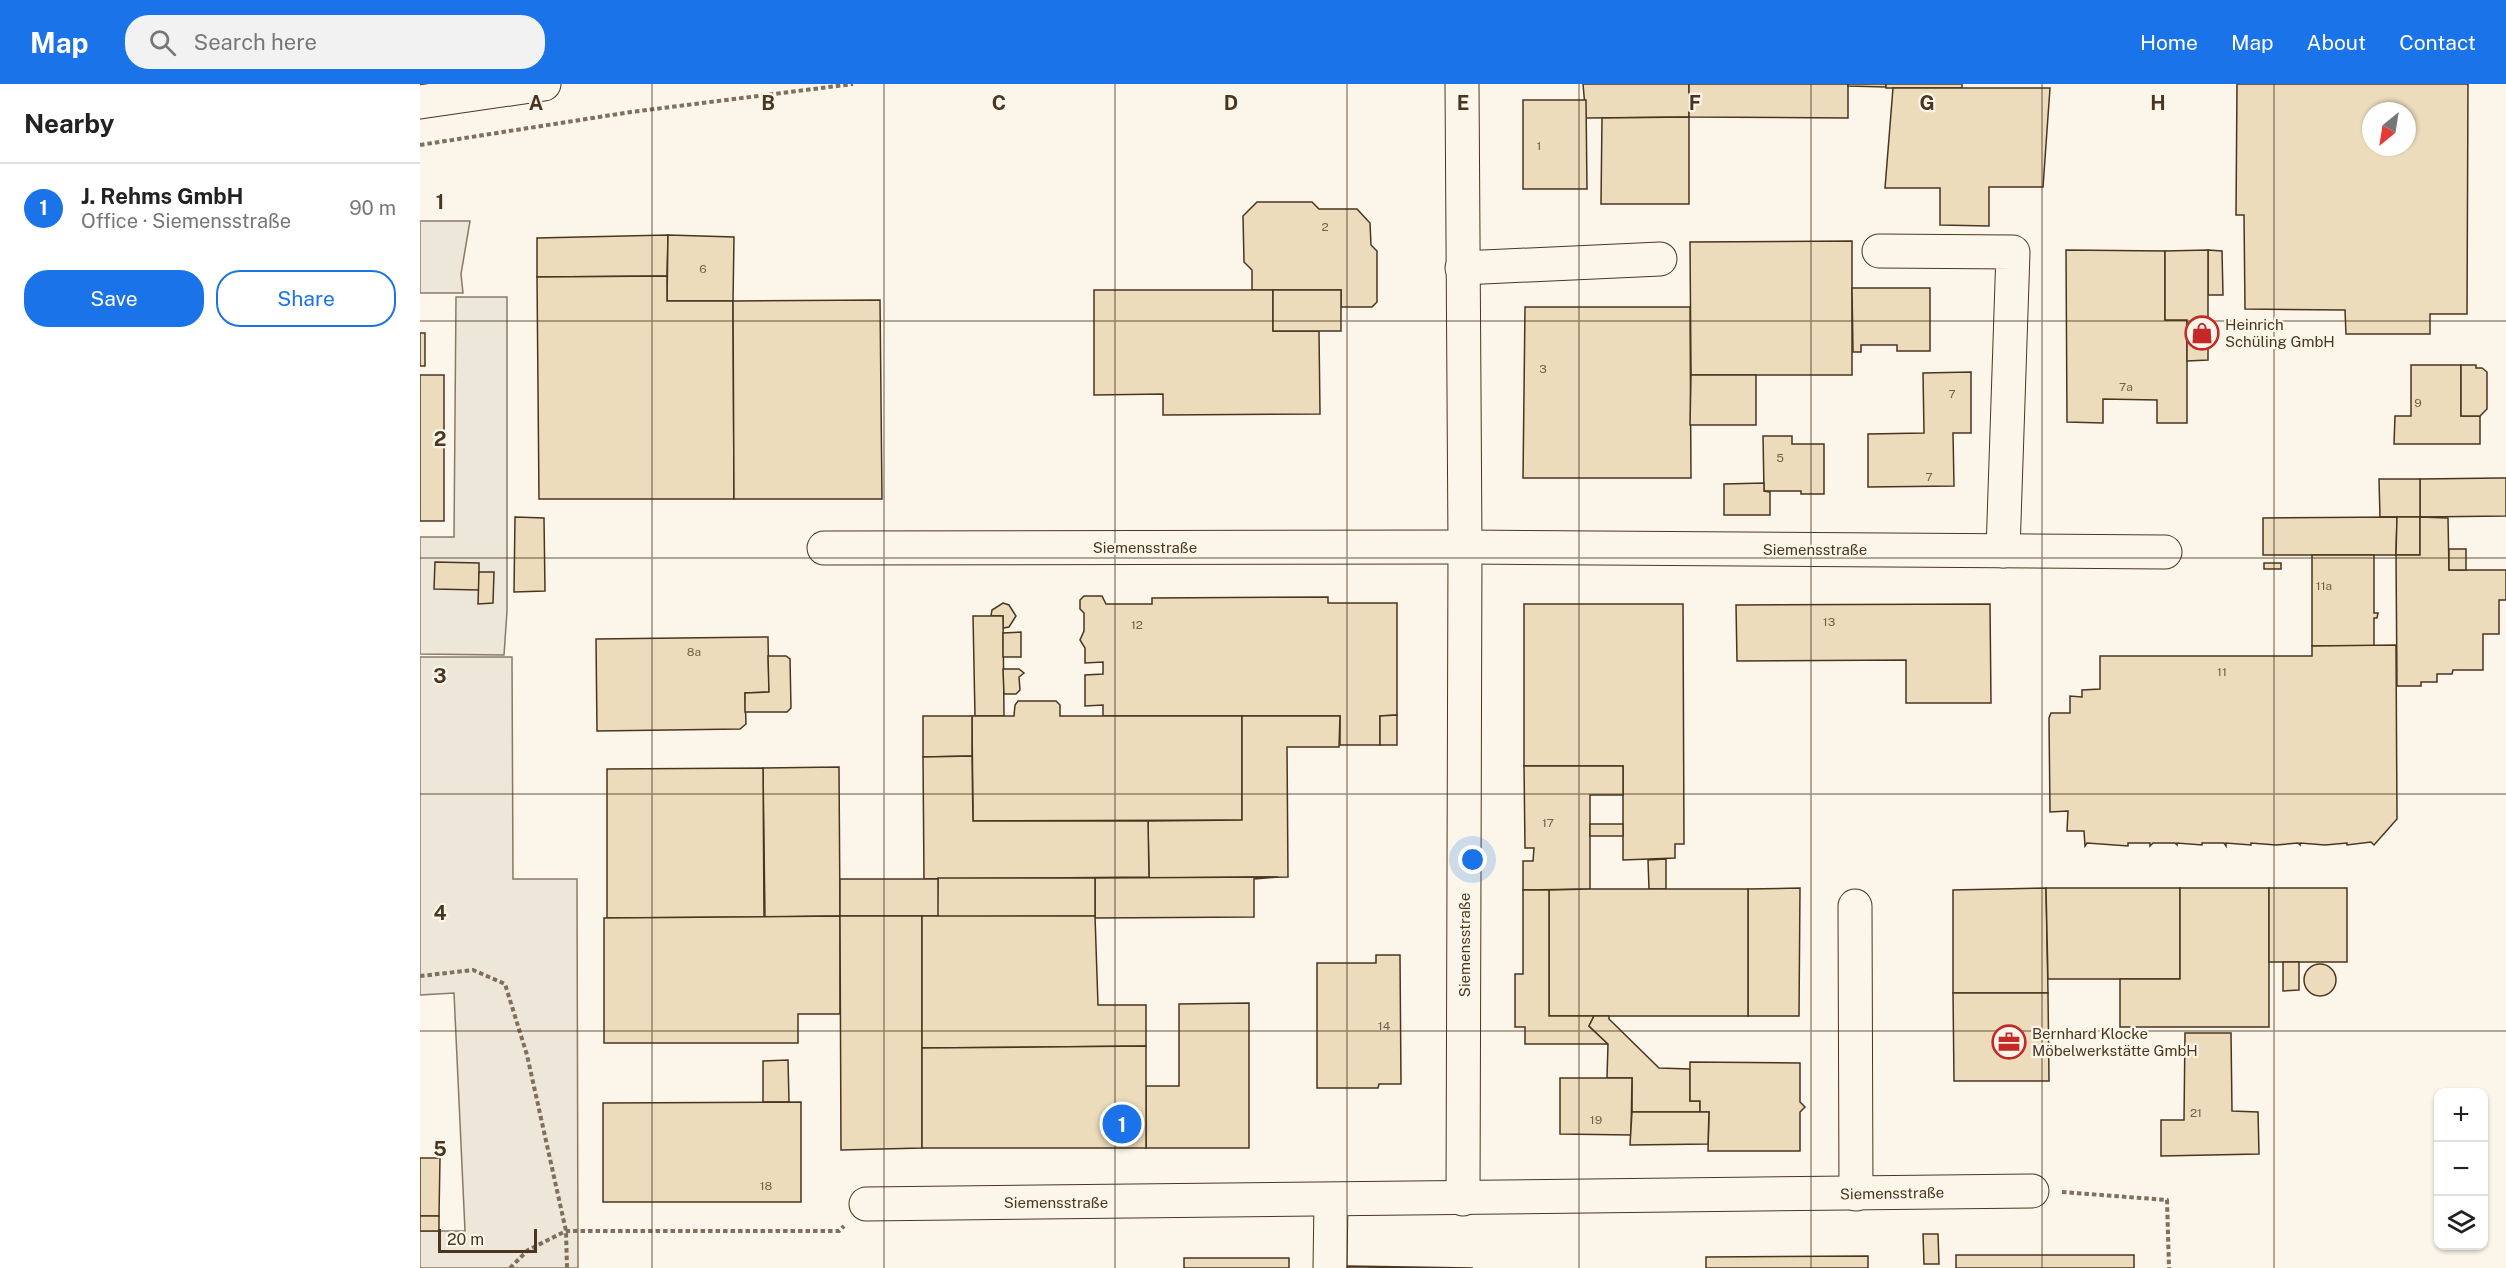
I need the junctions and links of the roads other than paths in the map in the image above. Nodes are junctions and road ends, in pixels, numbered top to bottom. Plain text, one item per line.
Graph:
1 (544, 84) edge
2 (1462, 84) edge
3 (420, 102) edge
4 (1879, 251) dead end
5 (1660, 260) dead end
6 (1462, 268) junction
7 (1465, 547) junction
8 (824, 548) dead end
9 (2003, 551) junction
10 (2165, 552) dead end
11 (1855, 906) dead end
12 (2032, 1191) road end
13 (1856, 1194) junction
14 (1463, 1199) junction
15 (1331, 1200) junction
16 (866, 1204) road end
17 (1330, 1268) edge

1 - 3 street
2 - 6 street, Siemensstraße
4 - 9 street
5 - 6 street
6 - 7 street, Siemensstraße
7 - 8 street, Siemensstraße
7 - 9 street, Siemensstraße
7 - 14 street, Siemensstraße
9 - 10 street, Siemensstraße
11 - 13 street
12 - 13 street, Siemensstraße
13 - 14 street, Siemensstraße
14 - 15 street, Siemensstraße
15 - 16 street, Siemensstraße
15 - 17 street

